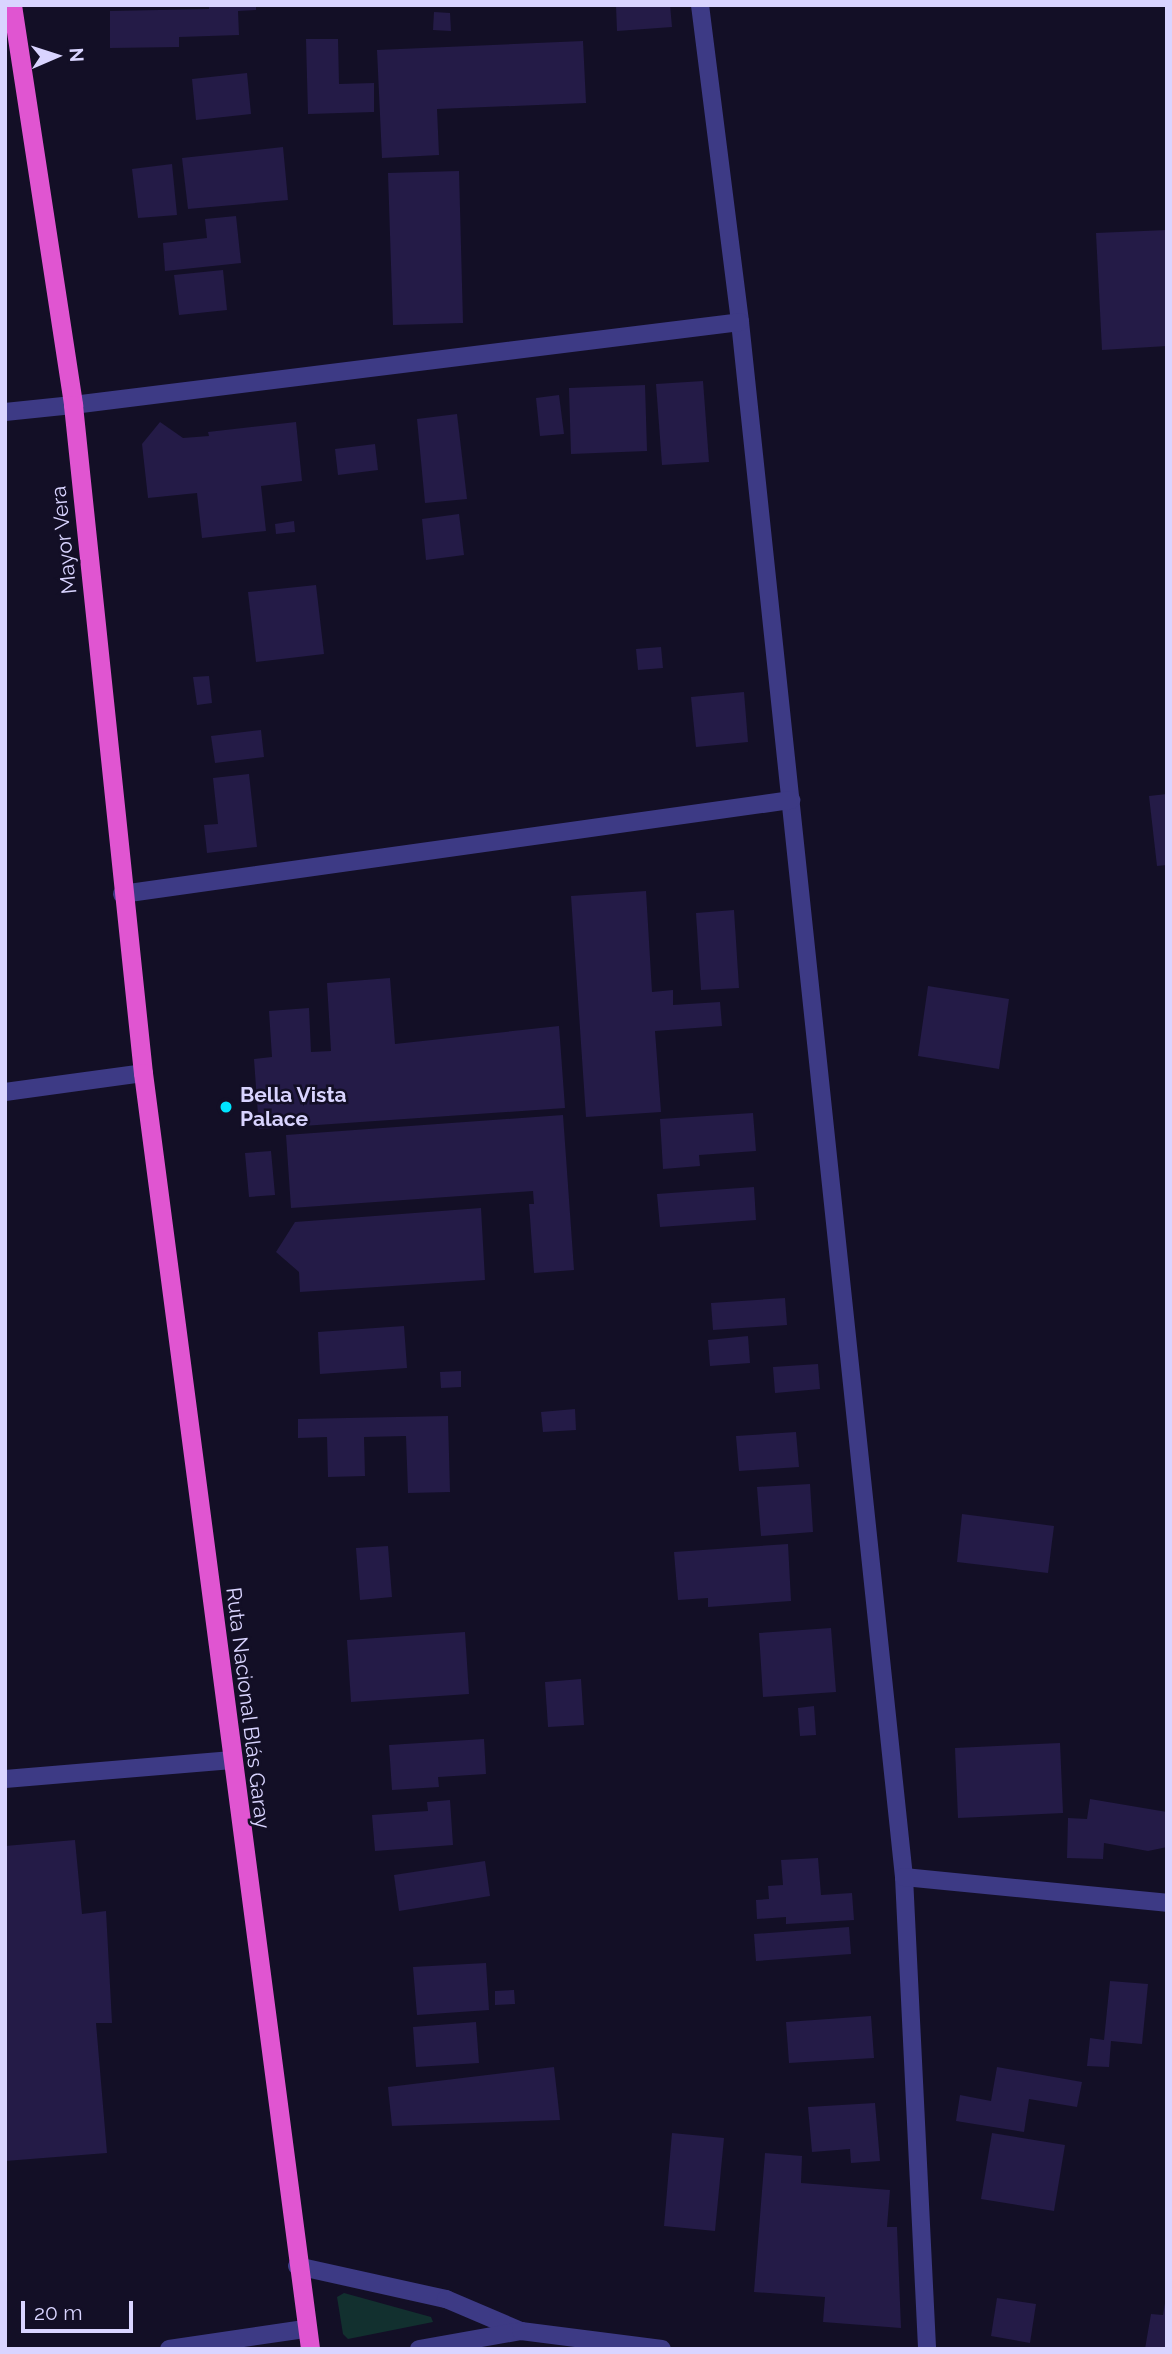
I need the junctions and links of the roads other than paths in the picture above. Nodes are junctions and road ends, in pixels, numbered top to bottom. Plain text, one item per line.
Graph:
1 (12, 5) edge
2 (700, 5) edge
3 (740, 322) junction
4 (73, 405) junction
5 (5, 412) edge
6 (791, 800) junction
7 (122, 894) junction
8 (143, 1073) junction
9 (5, 1092) edge
10 (232, 1760) junction
11 (5, 1779) edge
12 (904, 1877) junction
13 (1167, 1903) edge
14 (297, 2266) junction
15 (305, 2329) junction
16 (521, 2331) junction
17 (169, 2349) edge
18 (310, 2349) edge
19 (419, 2349) edge
20 (662, 2349) edge
21 (927, 2349) edge

1 - 4 highway, Mayor Vera
2 - 3 street
3 - 4 street
3 - 6 street
4 - 5 street
4 - 7 highway, Mayor Vera
6 - 7 street
6 - 12 street
7 - 8 highway, Mayor Vera
8 - 9 street
8 - 10 highway, Ruta Nacional Blás Garay
10 - 11 street
10 - 14 highway, Ruta Nacional Blás Garay
12 - 13 street
12 - 21 street
14 - 15 highway, Ruta Nacional Blás Garay
14 - 16 street
15 - 17 street
15 - 18 highway, Ruta Nacional Blás Garay
16 - 19 street
16 - 20 street

